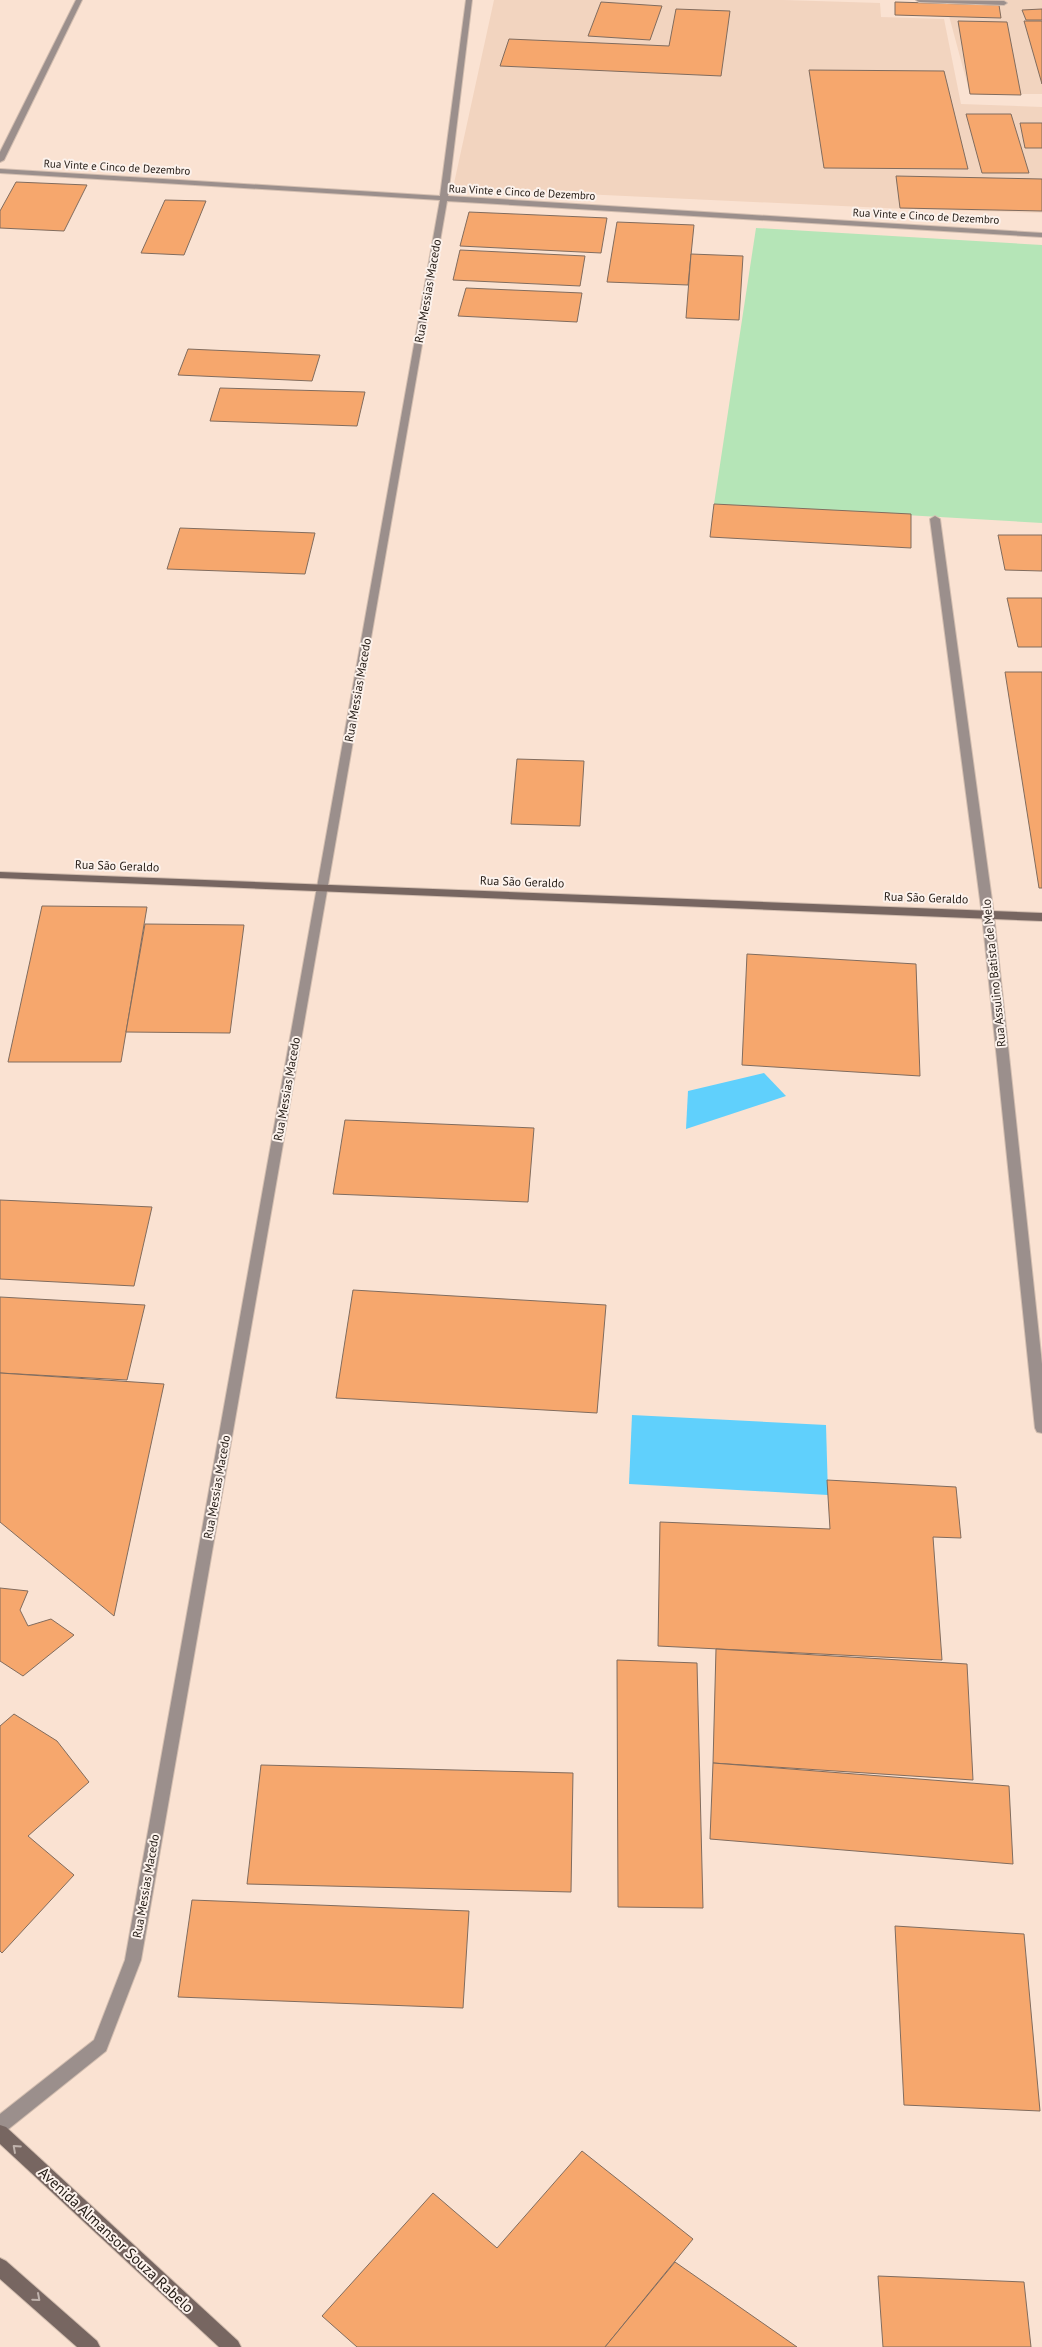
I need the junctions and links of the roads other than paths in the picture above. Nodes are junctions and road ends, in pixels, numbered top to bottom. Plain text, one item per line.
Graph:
1 (79, 0) edge
2 (470, 0) edge
3 (919, 0) edge
4 (1004, 3) dead end
5 (0, 160) edge
6 (0, 171) edge
7 (444, 198) junction
8 (1042, 234) edge
9 (936, 520) dead end
10 (0, 875) edge
11 (323, 888) junction
12 (988, 915) junction
13 (1042, 917) edge
14 (1042, 1428) edge
15 (0, 2124) edge
16 (0, 2133) edge
17 (0, 2267) edge
18 (91, 2347) edge
19 (232, 2347) edge

1 - 5 street
2 - 7 street, Rua Messias Macedo
3 - 4 street
6 - 7 street, Rua Vinte e Cinco de Dezembro
7 - 8 street, Rua Vinte e Cinco de Dezembro
7 - 11 street, Rua Messias Macedo
9 - 12 street, Rua Assulino Batista de Melo
10 - 11 street, Rua São Geraldo
11 - 12 street, Rua São Geraldo
11 - 15 street, Rua Messias Macedo
12 - 13 street, Rua São Geraldo
12 - 14 street, Rua Assulino Batista de Melo
19 -> 16 street, Avenida Almansor Souza Rabelo
17 -> 18 street

